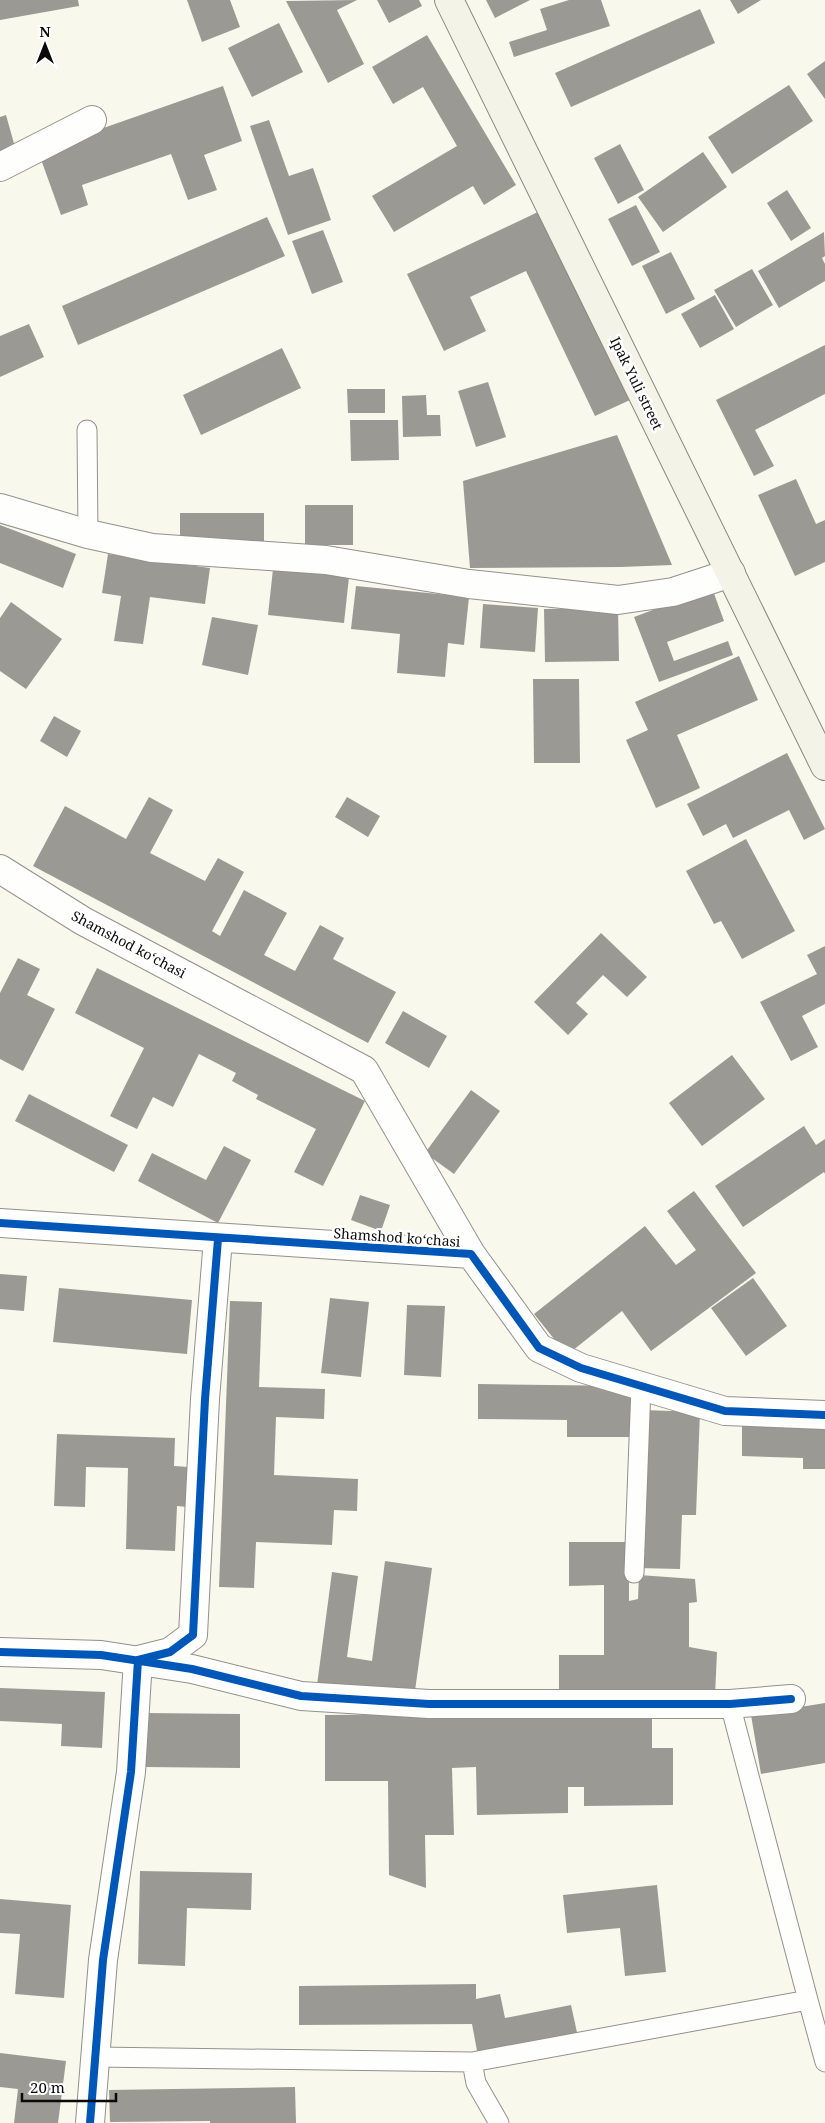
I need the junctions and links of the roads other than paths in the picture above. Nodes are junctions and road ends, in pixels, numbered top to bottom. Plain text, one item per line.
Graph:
1 (449, 0) edge
2 (92, 120) dead end
3 (0, 167) edge
4 (87, 430) dead end
5 (0, 508) edge
6 (88, 534) junction
7 (731, 573) junction
8 (825, 766) edge
9 (0, 869) edge
10 (0, 1223) edge
11 (218, 1239) junction
12 (471, 1254) junction
13 (641, 1387) junction
14 (825, 1415) edge
15 (634, 1573) dead end
16 (0, 1652) edge
17 (138, 1660) junction
18 (791, 1699) dead end
19 (730, 1704) junction
20 (808, 2000) junction
21 (96, 2056) junction
22 (472, 2062) junction
23 (825, 2062) edge
24 (90, 2123) edge
25 (499, 2123) edge

1 - 7 main road, Ipak Yuli street
2 - 3 street
4 - 6 lane
5 - 6 street
6 - 7 street
7 - 8 main road, Ipak Yuli street
9 - 12 street, Shamshod koʻchasi
10 - 11 street, Shamshod koʻchasi
11 - 12 street, Shamshod koʻchasi
11 - 17 street
12 - 13 street, Shamshod koʻchasi
13 - 14 street, Shamshod koʻchasi
13 - 15 lane
16 - 17 street
17 - 19 street
17 - 21 street
18 - 19 street
19 - 20 lane
20 - 22 lane
20 - 23 lane
21 - 22 lane
21 - 24 street
22 - 25 lane

